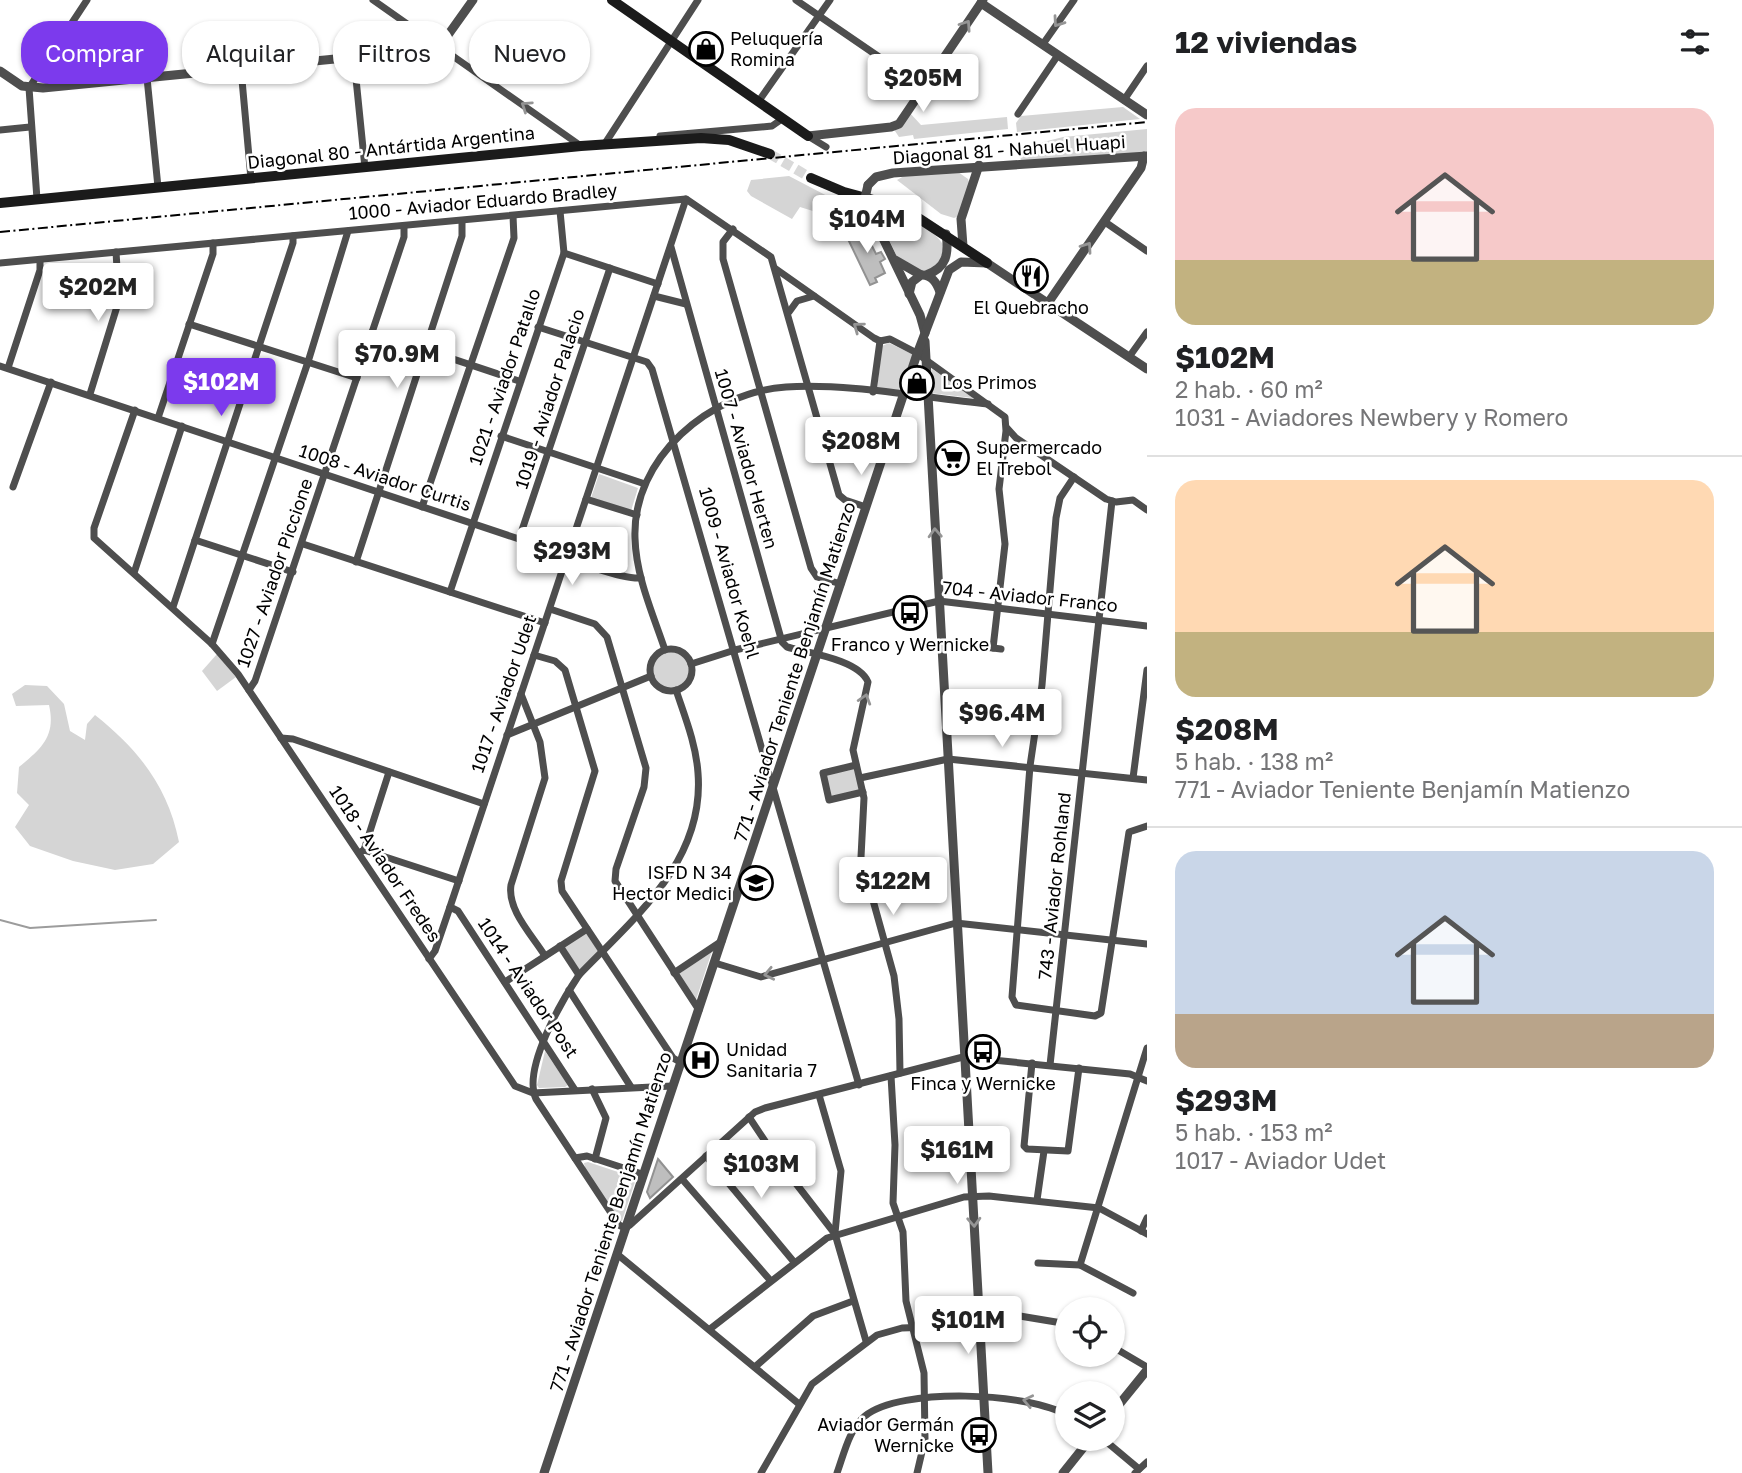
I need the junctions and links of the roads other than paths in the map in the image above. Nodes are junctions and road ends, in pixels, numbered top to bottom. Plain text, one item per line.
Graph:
1 (87, 0) edge
2 (373, 0) edge
3 (473, 0) edge
4 (612, 0) edge
5 (698, 0) edge
6 (796, 0) edge
7 (830, 0) edge
8 (1073, 0) edge
9 (980, 1) edge
10 (820, 15) junction
11 (403, 21) edge
12 (455, 24) edge
13 (671, 41) junction
14 (1042, 44) junction
15 (1058, 55) junction
16 (455, 57) edge
17 (1147, 66) edge
18 (0, 71) edge
19 (76, 84) edge
20 (148, 84) edge
21 (242, 84) edge
22 (357, 84) edge
23 (923, 87) junction
24 (29, 88) junction
25 (1124, 100) junction
26 (758, 102) junction
27 (1018, 114) dead end
28 (1147, 115) edge
29 (782, 119) junction
30 (30, 127) junction
31 (0, 130) edge
32 (808, 136) junction
33 (609, 145) junction
34 (581, 146) junction
35 (826, 147) dead end
36 (770, 154) tunnel mouth
37 (1146, 156) edge
38 (979, 165) junction
39 (957, 167) junction
40 (365, 168) junction
41 (811, 178) tunnel mouth
42 (251, 179) junction
43 (973, 182) junction
44 (158, 187) junction
45 (686, 199) junction
46 (37, 200) junction
47 (0, 203) edge
48 (561, 211) junction
49 (513, 216) junction
50 (961, 219) junction
51 (461, 221) junction
52 (1105, 222) junction
53 (404, 226) junction
54 (733, 229) junction
55 (348, 231) junction
56 (943, 233) junction
57 (293, 236) junction
58 (213, 243) junction
59 (963, 246) junction
60 (671, 247) junction
61 (1147, 251) edge
62 (116, 252) junction
63 (564, 253) junction
64 (890, 254) junction
65 (40, 260) junction
66 (987, 263) junction
67 (0, 264) edge
68 (610, 268) junction
69 (776, 269) junction
70 (924, 275) junction
71 (658, 284) junction
72 (940, 292) junction
73 (909, 294) junction
74 (654, 296) junction
75 (815, 296) junction
76 (1048, 303) junction
77 (686, 304) junction
78 (936, 304) junction
79 (915, 306) junction
80 (789, 312) junction
81 (189, 324) junction
82 (538, 327) junction
83 (372, 332) junction
84 (1147, 332) edge
85 (925, 337) junction
86 (585, 341) junction
87 (880, 341) junction
88 (260, 345) junction
89 (425, 348) junction
90 (917, 354) junction
91 (1129, 357) junction
92 (634, 358) junction
93 (926, 361) junction
94 (308, 362) junction
95 (470, 364) junction
96 (4, 367) edge
97 (1147, 369) edge
98 (357, 378) junction
99 (519, 380) junction
100 (51, 382) junction
101 (809, 387) junction
102 (761, 391) junction
103 (873, 392) junction
104 (90, 394) junction
105 (905, 395) junction
106 (927, 397) junction
107 (988, 404) junction
108 (716, 409) junction
109 (135, 410) junction
110 (158, 418) junction
111 (1006, 425) junction
112 (182, 426) junction
113 (501, 436) junction
114 (228, 441) junction
115 (674, 441) junction
116 (548, 452) junction
117 (276, 458) junction
118 (596, 467) junction
119 (325, 474) junction
120 (1074, 477) junction
121 (645, 484) junction
122 (13, 486) dead end
123 (378, 491) junction
124 (586, 499) junction
125 (1112, 501) junction
126 (422, 506) junction
127 (866, 507) junction
128 (1147, 510) edge
129 (637, 515) junction
130 (472, 523) junction
131 (519, 539) junction
132 (195, 540) junction
133 (303, 544) junction
134 (243, 556) junction
135 (567, 556) junction
136 (356, 562) junction
137 (293, 572) junction
138 (134, 573) junction
139 (641, 578) junction
140 (841, 584) junction
141 (450, 592) junction
142 (939, 601) junction
143 (173, 607) junction
144 (998, 607) junction
145 (550, 609) junction
146 (1047, 614) junction
147 (1100, 620) junction
148 (545, 624) junction
149 (1147, 626) edge
150 (827, 627) junction
151 (781, 639) junction
152 (212, 643) junction
153 (993, 648) dead end
154 (665, 650) junction
155 (735, 650) junction
156 (534, 655) junction
157 (818, 656) junction
158 (691, 664) junction
159 (1147, 670) edge
160 (652, 676) junction
161 (622, 687) junction
162 (249, 690) junction
163 (676, 690) junction
164 (521, 694) junction
165 (1146, 694) edge
166 (577, 706) junction
167 (535, 724) junction
168 (507, 735) junction
169 (281, 738) junction
170 (948, 758) junction
171 (856, 765) junction
172 (1030, 766) junction
173 (389, 772) junction
174 (1083, 772) junction
175 (860, 778) junction
176 (1133, 778) junction
177 (1147, 780) edge
178 (774, 787) junction
179 (863, 792) junction
180 (484, 804) junction
181 (1147, 827) edge
182 (1118, 831) dead end
183 (1129, 832) junction
184 (361, 851) junction
185 (459, 881) junction
186 (450, 907) junction
187 (636, 917) junction
188 (956, 923) junction
189 (587, 929) junction
190 (1018, 929) junction
191 (1066, 934) junction
192 (1113, 940) junction
193 (722, 941) junction
194 (886, 942) junction
195 (1147, 944) edge
196 (560, 946) junction
197 (601, 951) junction
198 (545, 956) junction
199 (429, 958) junction
200 (823, 959) junction
201 (715, 963) junction
202 (674, 973) junction
203 (579, 975) junction
204 (505, 982) junction
205 (569, 990) junction
206 (699, 1010) junction
207 (1057, 1011) junction
208 (544, 1040) junction
209 (1147, 1048) edge
210 (964, 1056) junction
211 (680, 1062) junction
212 (1032, 1063) junction
213 (1050, 1065) junction
214 (1079, 1068) junction
215 (900, 1073) junction
216 (891, 1076) junction
217 (1138, 1077) junction
218 (1147, 1081) edge
219 (859, 1084) junction
220 (672, 1086) junction
221 (631, 1087) junction
222 (575, 1090) junction
223 (592, 1090) junction
224 (533, 1093) junction
225 (820, 1095) junction
226 (749, 1117) junction
227 (1044, 1151) junction
228 (706, 1156) junction
229 (575, 1158) junction
230 (596, 1159) junction
231 (642, 1174) junction
232 (682, 1179) junction
233 (972, 1196) junction
234 (1037, 1200) junction
235 (1099, 1208) junction
236 (898, 1217) junction
237 (1147, 1218) edge
238 (625, 1228) junction
239 (1144, 1232) edge
240 (835, 1234) junction
241 (617, 1254) junction
242 (794, 1262) junction
243 (1038, 1263) dead end
244 (1080, 1265) junction
245 (770, 1280) junction
246 (1133, 1293) dead end
247 (853, 1301) junction
248 (979, 1314) junction
249 (1055, 1322) edge
250 (913, 1328) junction
251 (710, 1329) junction
252 (866, 1341) junction
253 (1125, 1355) edge
254 (755, 1366) junction
255 (1147, 1369) edge
256 (986, 1396) junction
257 (1125, 1397) edge
258 (925, 1399) junction
259 (799, 1404) junction
260 (1055, 1410) edge
261 (1081, 1451) edge
262 (1116, 1451) edge
263 (1147, 1462) edge
264 (1137, 1471) edge
265 (544, 1473) edge
266 (761, 1473) edge
267 (837, 1473) edge
268 (917, 1473) edge
269 (989, 1473) edge
270 (1063, 1473) edge

1 - 24 street
2 - 11 street
3 - 12 street
4 - 13 main road
5 - 13 street
6 - 10 street
7 - 10 street
8 -> 14 street
9 - 14 street
23 -> 9 street
10 - 23 street
10 - 26 street
13 - 26 main road
13 - 33 street
14 - 15 street
15 - 25 street
15 - 27 street
34 -> 16 street
17 - 25 street
18 - 24 street
19 - 24 street
20 - 44 street
21 - 42 street
22 - 40 street
23 - 32 street
24 - 30 street
25 - 28 street
26 - 29 main road
29 - 32 main road
29 - 33 street, Diagonal 80 - Antártida Argentina
30 - 31 street
30 - 46 street
32 - 35 street
33 - 34 main road, Diagonal 80 - Antártida Argentina
33 - 36 main road
34 - 40 main road, Diagonal 80 - Antártida Argentina
37 - 38 street, Diagonal 81 - Nahuel Huapi
37 - 52 street
38 - 39 street, Diagonal 81 - Nahuel Huapi
38 - 43 street
39 - 43 street
39 - 64 street, Diagonal 81 - Nahuel Huapi, bridge
40 - 42 main road, Diagonal 80 - Antártida Argentina
41 - 56 main road
42 - 44 main road, Diagonal 80 - Antártida Argentina
43 - 50 street
44 - 46 main road, Diagonal 80 - Antártida Argentina
45 - 48 street, 1000 - Aviador Eduardo Bradley
45 - 54 street
45 - 60 street, 1017 - Aviador Udet
46 - 47 main road, Diagonal 80 - Antártida Argentina
48 - 49 street, 1000 - Aviador Eduardo Bradley
48 - 63 street
49 - 51 street, 1000 - Aviador Eduardo Bradley
49 - 95 street
50 - 56 street
50 - 59 street
51 - 53 street, 1000 - Aviador Eduardo Bradley
51 - 89 street
52 - 61 street
76 -> 52 street
53 - 55 street, 1000 - Aviador Eduardo Bradley
53 - 83 street, 1027 - Aviador Piccione
54 - 69 street
54 - 102 street
55 - 57 street, 1000 - Aviador Eduardo Bradley
55 - 94 street
56 - 59 main road
56 - 70 street
57 - 58 street, 1000 - Aviador Eduardo Bradley
57 - 88 street
58 - 62 street, 1000 - Aviador Eduardo Bradley
58 - 81 street
59 - 66 main road
60 - 71 street, 1017 - Aviador Udet
60 - 77 street, 1007 - Aviador Herten
62 - 65 street, 1000 - Aviador Eduardo Bradley
62 - 104 street
63 - 68 street
63 - 82 street, 1021 - Aviador Patallo
64 - 70 street
64 - 73 street, Diagonal 81 - Nahuel Huapi
65 - 67 street, 1000 - Aviador Eduardo Bradley
65 - 96 street
66 - 72 street
66 - 76 street
68 - 71 street
68 - 86 street, 1019 - Aviador Palacio
69 - 75 street
69 - 80 street
70 - 72 street
70 - 73 street
71 - 74 street, 1017 - Aviador Udet
72 - 78 street
73 - 79 street
74 - 77 street
74 - 92 street, 1017 - Aviador Udet
75 - 80 street
87 -> 75 street
76 - 91 street
77 - 108 street, 1007 - Aviador Herten
78 - 79 street
78 - 85 street, 771 - Aviador Teniente Benjamín Matienzo
79 - 85 street
80 - 101 street
81 - 88 street
81 - 110 street
82 - 86 street
82 - 99 street, 1021 - Aviador Patallo
83 - 89 street
83 - 98 street, 1027 - Aviador Piccione
84 - 91 street
85 - 90 street, 771 - Aviador Teniente Benjamín Matienzo
85 - 93 street
86 - 92 street
86 - 116 street, 1019 - Aviador Palacio
87 - 90 street
87 - 103 street
88 - 94 street
88 - 114 street
89 - 95 street
89 - 123 street
90 - 93 street
90 - 105 street, 771 - Aviador Teniente Benjamín Matienzo
91 - 97 street
92 - 115 street, 1009 - Aviador Koehl
92 - 118 street, 1017 - Aviador Udet
93 - 106 street
93 - 107 street
94 - 98 street
94 - 117 street
95 - 99 street
95 - 126 street
96 - 100 street, 1008 - Aviador Curtis
98 - 119 street, 1027 - Aviador Piccione
99 - 113 street, 1021 - Aviador Patallo
100 - 104 street, 1008 - Aviador Curtis
100 - 122 street
101 - 102 street
101 - 103 street
101 - 127 street
102 - 108 street
102 - 140 street
103 - 105 street
104 - 109 street, 1008 - Aviador Curtis
105 - 106 street
105 - 127 street, 771 - Aviador Teniente Benjamín Matienzo
106 - 107 street
142 -> 106 street
107 - 111 street
108 - 115 street
108 - 151 street, 1007 - Aviador Herten
109 - 110 street, 1008 - Aviador Curtis
109 - 138 street, 1018 - Aviador Fredes
110 - 112 street, 1008 - Aviador Curtis
111 - 120 street
111 - 144 street
112 - 114 street, 1008 - Aviador Curtis
112 - 138 street
113 - 116 street
113 - 130 street, 1021 - Aviador Patallo
114 - 117 street, 1008 - Aviador Curtis
114 - 132 street
115 - 121 street
115 - 155 street, 1009 - Aviador Koehl
116 - 118 street
116 - 131 street, 1019 - Aviador Palacio
117 - 119 street, 1008 - Aviador Curtis
117 - 134 street
118 - 121 street
118 - 124 street, 1017 - Aviador Udet
119 - 123 street, 1008 - Aviador Curtis
119 - 133 street, 1027 - Aviador Piccione
120 - 125 street
120 - 146 street
121 - 129 street
123 - 126 street, 1008 - Aviador Curtis
123 - 136 street
124 - 129 street
124 - 135 street, 1017 - Aviador Udet
125 - 128 street
125 - 147 street, 743 - Aviador Rohland
126 - 130 street, 1008 - Aviador Curtis
127 - 140 street, 771 - Aviador Teniente Benjamín Matienzo
129 - 139 street
130 - 131 street, 1008 - Aviador Curtis
130 - 141 street, 1021 - Aviador Patallo
131 - 135 street, 1008 - Aviador Curtis
132 - 134 street
132 - 143 street
133 - 136 street
133 - 137 street, 1027 - Aviador Piccione
134 - 137 street
134 - 152 street
135 - 139 street, 1008 - Aviador Curtis
135 - 145 street, 1017 - Aviador Udet
136 - 141 street
137 - 162 street, 1027 - Aviador Piccione
138 - 143 street, 1018 - Aviador Fredes
139 - 154 street
140 - 150 street, 771 - Aviador Teniente Benjamín Matienzo
141 - 148 street
142 - 144 street, 704 - Aviador Franco
142 - 150 street, 704 - Aviador Franco
142 - 170 street
143 - 152 street, 1018 - Aviador Fredes
144 - 146 street, 704 - Aviador Franco
144 - 153 street
145 - 148 street, 1017 - Aviador Udet
145 - 161 street
146 - 147 street, 704 - Aviador Franco
146 - 172 street
147 - 149 street, 704 - Aviador Franco
147 - 174 street, 743 - Aviador Rohland
148 - 156 street, 1017 - Aviador Udet
150 - 151 street, 704 - Aviador Franco
150 - 157 street, 771 - Aviador Teniente Benjamín Matienzo
151 - 155 street, 704 - Aviador Franco
151 - 157 street
152 - 162 street, 1018 - Aviador Fredes
154 - 158 street
154 - 160 street
155 - 158 street, 704 - Aviador Franco
155 - 178 street, 1009 - Aviador Koehl
156 - 164 street, 1017 - Aviador Udet
156 - 166 street
171 -> 157 street
157 - 178 street, 771 - Aviador Teniente Benjamín Matienzo
158 - 163 street
159 - 165 street
160 - 161 street
160 - 163 street
161 - 166 street
161 - 187 street
162 - 169 street, 1018 - Aviador Fredes
163 - 187 street
164 - 167 street
164 - 168 street, 1017 - Aviador Udet
165 - 176 street
166 - 167 street
166 - 189 street
167 - 168 street
167 - 198 street
168 - 180 street, 1017 - Aviador Udet
169 - 173 street
169 - 184 street, 1018 - Aviador Fredes
170 - 172 street
170 - 175 street
170 - 188 street
171 - 175 street
171 - 179 street
172 - 174 street
172 - 190 street
173 - 180 street
173 - 184 street
174 - 176 street
174 - 191 street, 743 - Aviador Rohland
175 - 179 street
176 - 177 street
178 - 193 street, 771 - Aviador Teniente Benjamín Matienzo
178 - 200 street, 1009 - Aviador Koehl
179 - 194 street
180 - 185 street, 1017 - Aviador Udet
181 - 183 street
182 - 183 street
183 - 192 street
184 - 185 street
184 - 199 street, 1018 - Aviador Fredes
185 - 186 street, 1017 - Aviador Udet
186 - 199 street, 1017 - Aviador Udet
186 - 204 street, 1014 - Aviador Post
187 - 197 street
187 - 202 street
188 - 190 street
188 - 194 street
188 - 210 street
189 - 196 street
189 - 197 street
190 - 191 street
190 - 207 street
191 - 192 street
191 - 207 street, 743 - Aviador Rohland
192 - 195 street
192 - 207 street
193 - 201 street, 771 - Aviador Teniente Benjamín Matienzo
193 - 202 street
194 - 200 street
194 - 215 street
196 - 198 street
196 - 203 street
197 - 203 street
197 - 211 street
198 - 204 street
199 - 224 street, 1018 - Aviador Fredes
200 -> 201 street
200 - 219 street, 1009 - Aviador Koehl
201 - 206 street, 771 - Aviador Teniente Benjamín Matienzo
202 - 206 street
203 - 205 street
204 - 208 street, 1014 - Aviador Post
205 - 208 street
205 - 221 street
206 - 211 street, 771 - Aviador Teniente Benjamín Matienzo
207 - 213 street, 743 - Aviador Rohland
208 - 222 street, 1014 - Aviador Post
208 - 224 street
209 - 217 street
210 - 212 street
210 - 215 street
210 - 233 street
211 - 220 street, 771 - Aviador Teniente Benjamín Matienzo
212 - 213 street
212 - 227 street
213 - 214 street
214 - 217 street
214 - 227 street
215 - 216 street
216 - 219 street
216 - 236 street
217 - 218 street
217 - 235 street
219 - 225 street
220 - 221 street
220 - 231 street, 771 - Aviador Teniente Benjamín Matienzo
221 - 223 street
222 - 223 street
222 - 224 street
223 - 230 street
224 - 229 street, 1018 - Aviador Fredes
225 - 226 street
225 - 240 street
226 - 228 street
226 - 240 street
227 - 234 street
228 - 232 street
228 - 242 street
229 - 230 street
229 - 238 street, 1018 - Aviador Fredes
230 - 231 street
231 - 238 street, 771 - Aviador Teniente Benjamín Matienzo
232 - 238 street
232 - 245 street
233 - 234 street
233 - 236 street
233 -> 248 street
234 - 235 street
235 - 239 street
235 - 244 street
236 - 240 street
236 - 250 street
237 - 239 street
238 - 241 street, 771 - Aviador Teniente Benjamín Matienzo
240 - 242 street
240 - 247 street
241 - 251 street
241 - 265 street, 771 - Aviador Teniente Benjamín Matienzo
242 - 245 street
243 - 244 street
244 - 246 street
245 - 251 street
247 - 252 street
247 - 254 street
248 - 249 street
248 - 250 street
248 - 256 street
250 - 252 street
250 - 258 street
251 - 254 street
252 - 259 street
253 - 255 street
254 - 259 street
255 - 257 street
256 - 258 street
260 -> 256 street
256 - 269 street
258 - 267 street
258 - 268 street
259 - 266 street
261 - 270 street
262 - 264 street
263 - 264 street

